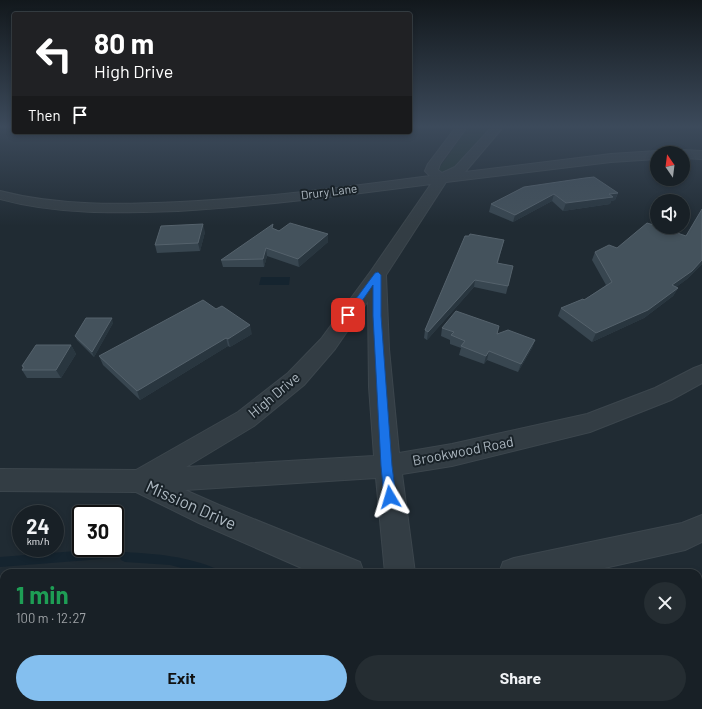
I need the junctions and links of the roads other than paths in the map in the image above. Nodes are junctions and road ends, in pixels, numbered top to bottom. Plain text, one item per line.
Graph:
1 (437, 160) edge
2 (469, 160) edge
3 (611, 160) edge
4 (441, 179) junction
5 (0, 195) edge
6 (378, 275) junction
7 (702, 373) edge
8 (387, 466) junction
9 (0, 480) edge
10 (139, 481) junction
11 (702, 528) edge
12 (340, 569) edge
13 (400, 569) edge
14 (532, 569) edge

1 - 4 street
2 - 4 street
3 - 4 street, Drury Lane
4 - 5 street, Drury Lane
4 - 6 street, High Drive
6 - 8 street
6 - 10 street, High Drive
7 - 8 street, Brookwood Road
8 - 10 street, Brookwood Road
8 - 13 street
9 - 10 street, Mission Drive
10 - 12 street, Mission Drive
11 - 14 street

